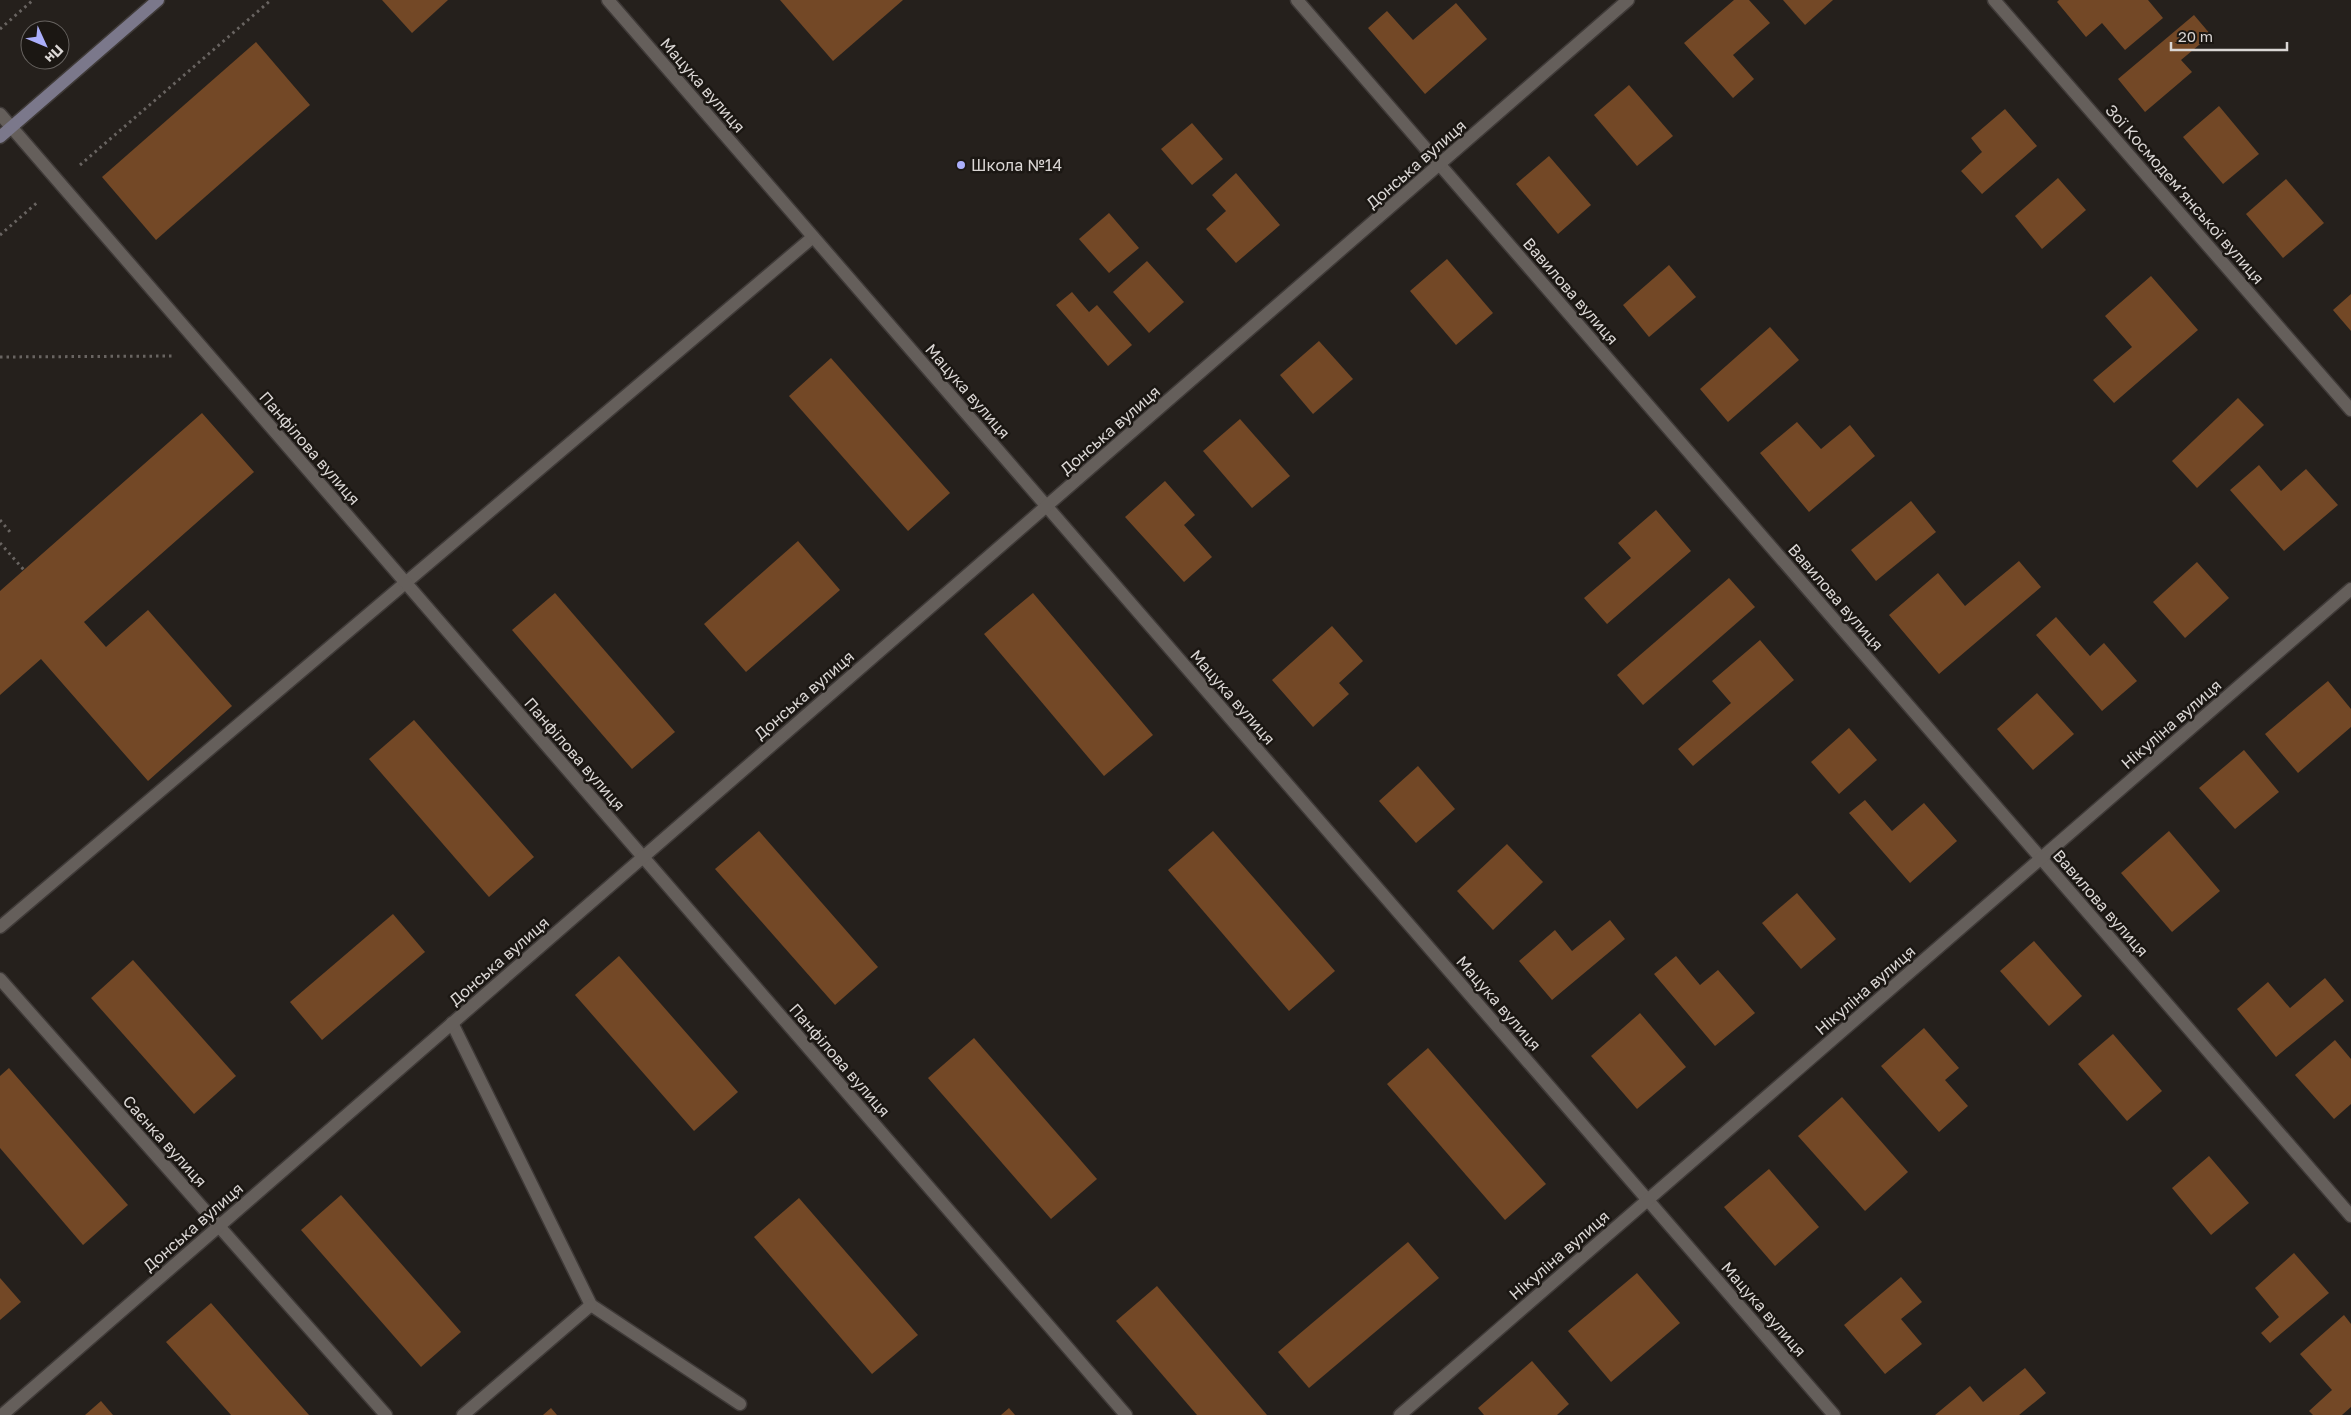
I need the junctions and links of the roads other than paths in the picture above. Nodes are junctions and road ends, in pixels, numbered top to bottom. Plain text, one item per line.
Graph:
1 (158, 0) edge
2 (608, 0) edge
3 (1297, 0) edge
4 (1628, 0) edge
5 (1994, 0) edge
6 (0, 114) edge
7 (11, 127) junction
8 (0, 137) edge
9 (1439, 164) junction
10 (813, 237) junction
11 (2351, 410) edge
12 (1047, 506) junction
13 (406, 583) junction
14 (2351, 589) edge
15 (643, 857) junction
16 (2041, 858) junction
17 (0, 927) edge
18 (0, 979) edge
19 (452, 1023) junction
20 (1648, 1200) junction
21 (2351, 1216) edge
22 (219, 1226) junction
23 (591, 1305) junction
24 (740, 1404) dead end
25 (2, 1415) edge
26 (386, 1415) edge
27 (463, 1415) edge
28 (1126, 1415) edge
29 (1400, 1415) edge
30 (1834, 1415) edge

1 - 7 street
2 - 10 street, Мацука вулиця
3 - 9 street, Вавилова вулиця
4 - 9 street, Донська вулиця
5 - 11 street, Зої Космодем’янської вулиця
6 - 7 street, Панфілова вулиця
7 - 8 street
7 - 13 street, Панфілова вулиця
9 - 12 street, Донська вулиця
9 - 16 street, Вавилова вулиця
10 - 12 street, Мацука вулиця
10 - 13 street
12 - 15 street, Донська вулиця
12 - 20 street, Мацука вулиця
13 - 15 street, Панфілова вулиця
13 - 17 street
14 - 16 street, Нікуліна вулиця
15 - 19 street, Донська вулиця
15 - 28 street, Панфілова вулиця
16 - 20 street, Нікуліна вулиця
16 - 21 street, Вавилова вулиця
18 - 22 street, Саєнка вулиця
19 - 22 street, Донська вулиця
19 - 23 street
20 - 29 street, Нікуліна вулиця
20 - 30 street, Мацука вулиця
22 - 25 street, Донська вулиця
22 - 26 street, Саєнка вулиця
23 - 24 street
23 - 27 street

